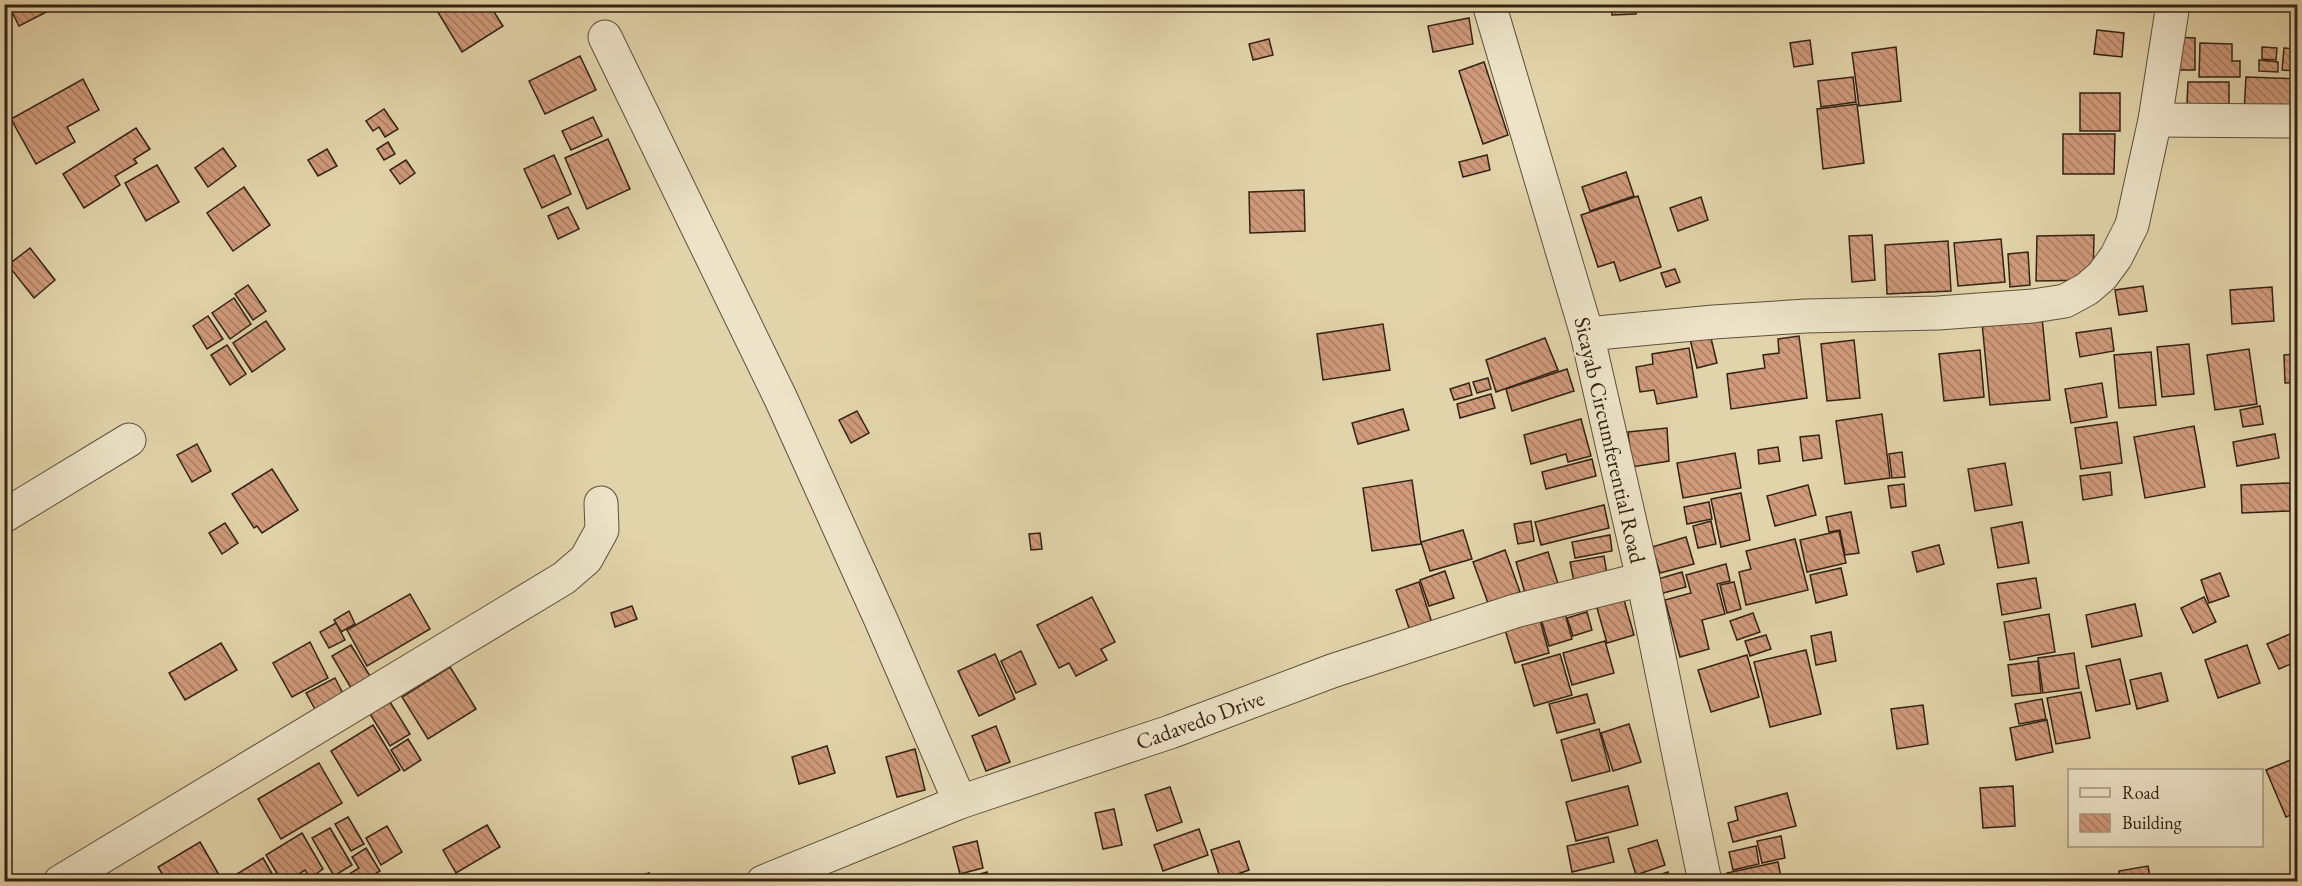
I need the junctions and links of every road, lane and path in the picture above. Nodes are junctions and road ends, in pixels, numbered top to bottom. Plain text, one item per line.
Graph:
1 (1489, 4) edge
2 (2173, 4) edge
3 (605, 37) dead end
4 (2155, 120) junction
5 (2298, 121) edge
6 (1587, 334) junction
7 (129, 440) dead end
8 (601, 503) dead end
9 (4, 516) edge
10 (1643, 579) junction
11 (960, 802) junction
12 (60, 882) edge
13 (763, 882) edge
14 (1705, 882) edge

1 - 6 street, Sicayab Circumferential Road
2 - 4 street
3 - 11 street
4 - 5 street
4 - 6 street
6 - 10 street, Sicayab Circumferential Road
7 - 9 street
8 - 12 street
10 - 11 street, Cadavedo Drive
10 - 14 street, Sicayab Circumferential Road
11 - 13 street, Cadavedo Drive

